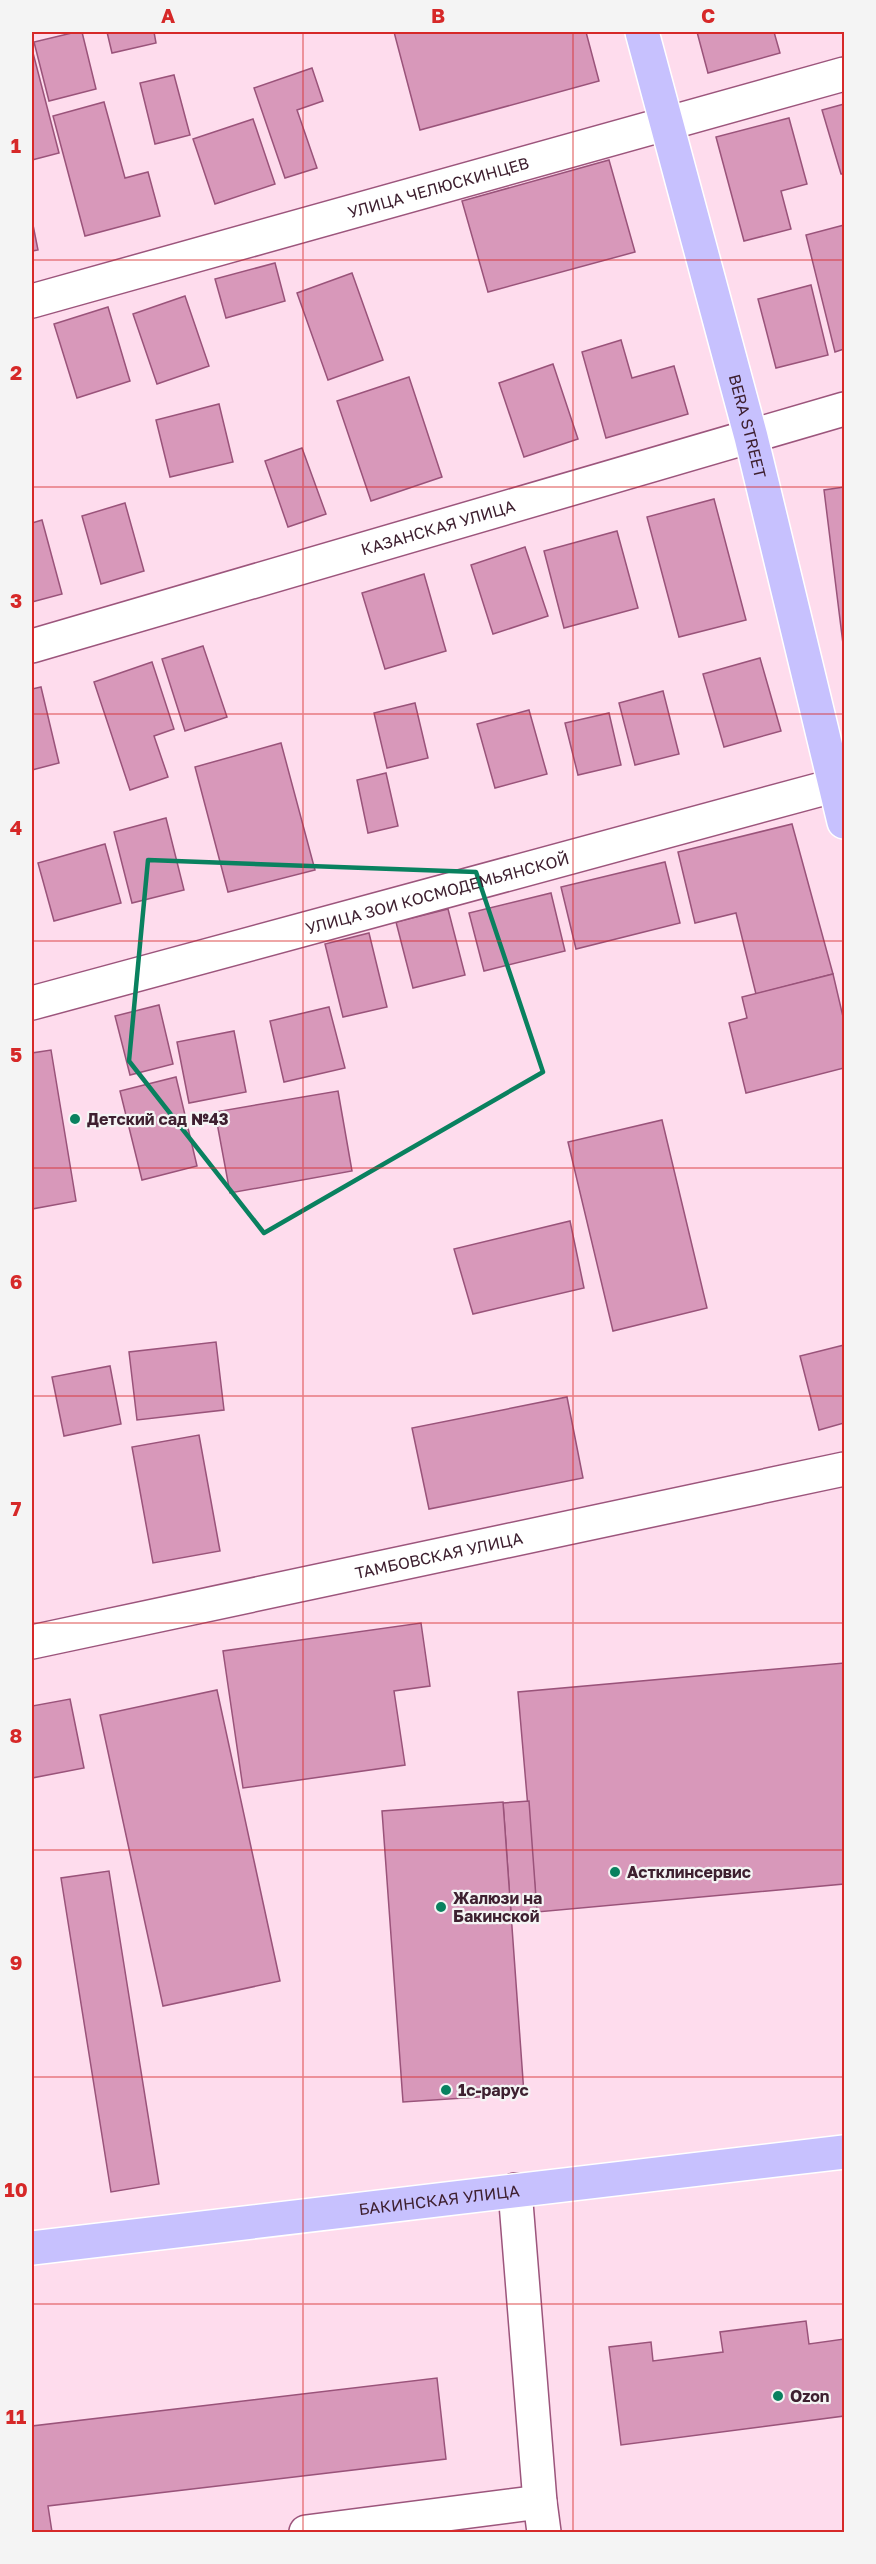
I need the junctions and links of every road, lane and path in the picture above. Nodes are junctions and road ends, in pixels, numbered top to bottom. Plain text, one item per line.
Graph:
1 (642, 32) edge
2 (844, 74) edge
3 (665, 124) junction
4 (32, 301) edge
5 (844, 409) edge
6 (751, 437) junction
7 (32, 646) edge
8 (840, 785) edge
9 (844, 822) edge
10 (32, 1003) edge
11 (844, 1469) edge
12 (32, 1642) edge
13 (844, 2152) edge
14 (514, 2190) junction
15 (32, 2248) edge
16 (542, 2517) edge
17 (306, 2532) edge

1 - 3 main road, BERA STREET
2 - 3 street, УЛИЦА ЧЕЛЮСКИНЦЕВ
3 - 4 street, УЛИЦА ЧЕЛЮСКИНЦЕВ
3 - 6 main road, BERA STREET
5 - 6 street, КАЗАНСКАЯ УЛИЦА
6 - 7 street, КАЗАНСКАЯ УЛИЦА
6 - 8 main road, BERA STREET
8 - 9 main road, BERA STREET
8 - 10 street, УЛИЦА ЗОИ КОСМОДЕМЬЯНСКОЙ
11 - 12 street, ТАМБОВСКАЯ УЛИЦА
13 - 14 main road, БАКИНСКАЯ УЛИЦА
14 - 15 main road, БАКИНСКАЯ УЛИЦА
14 - 16 street
16 - 17 street

